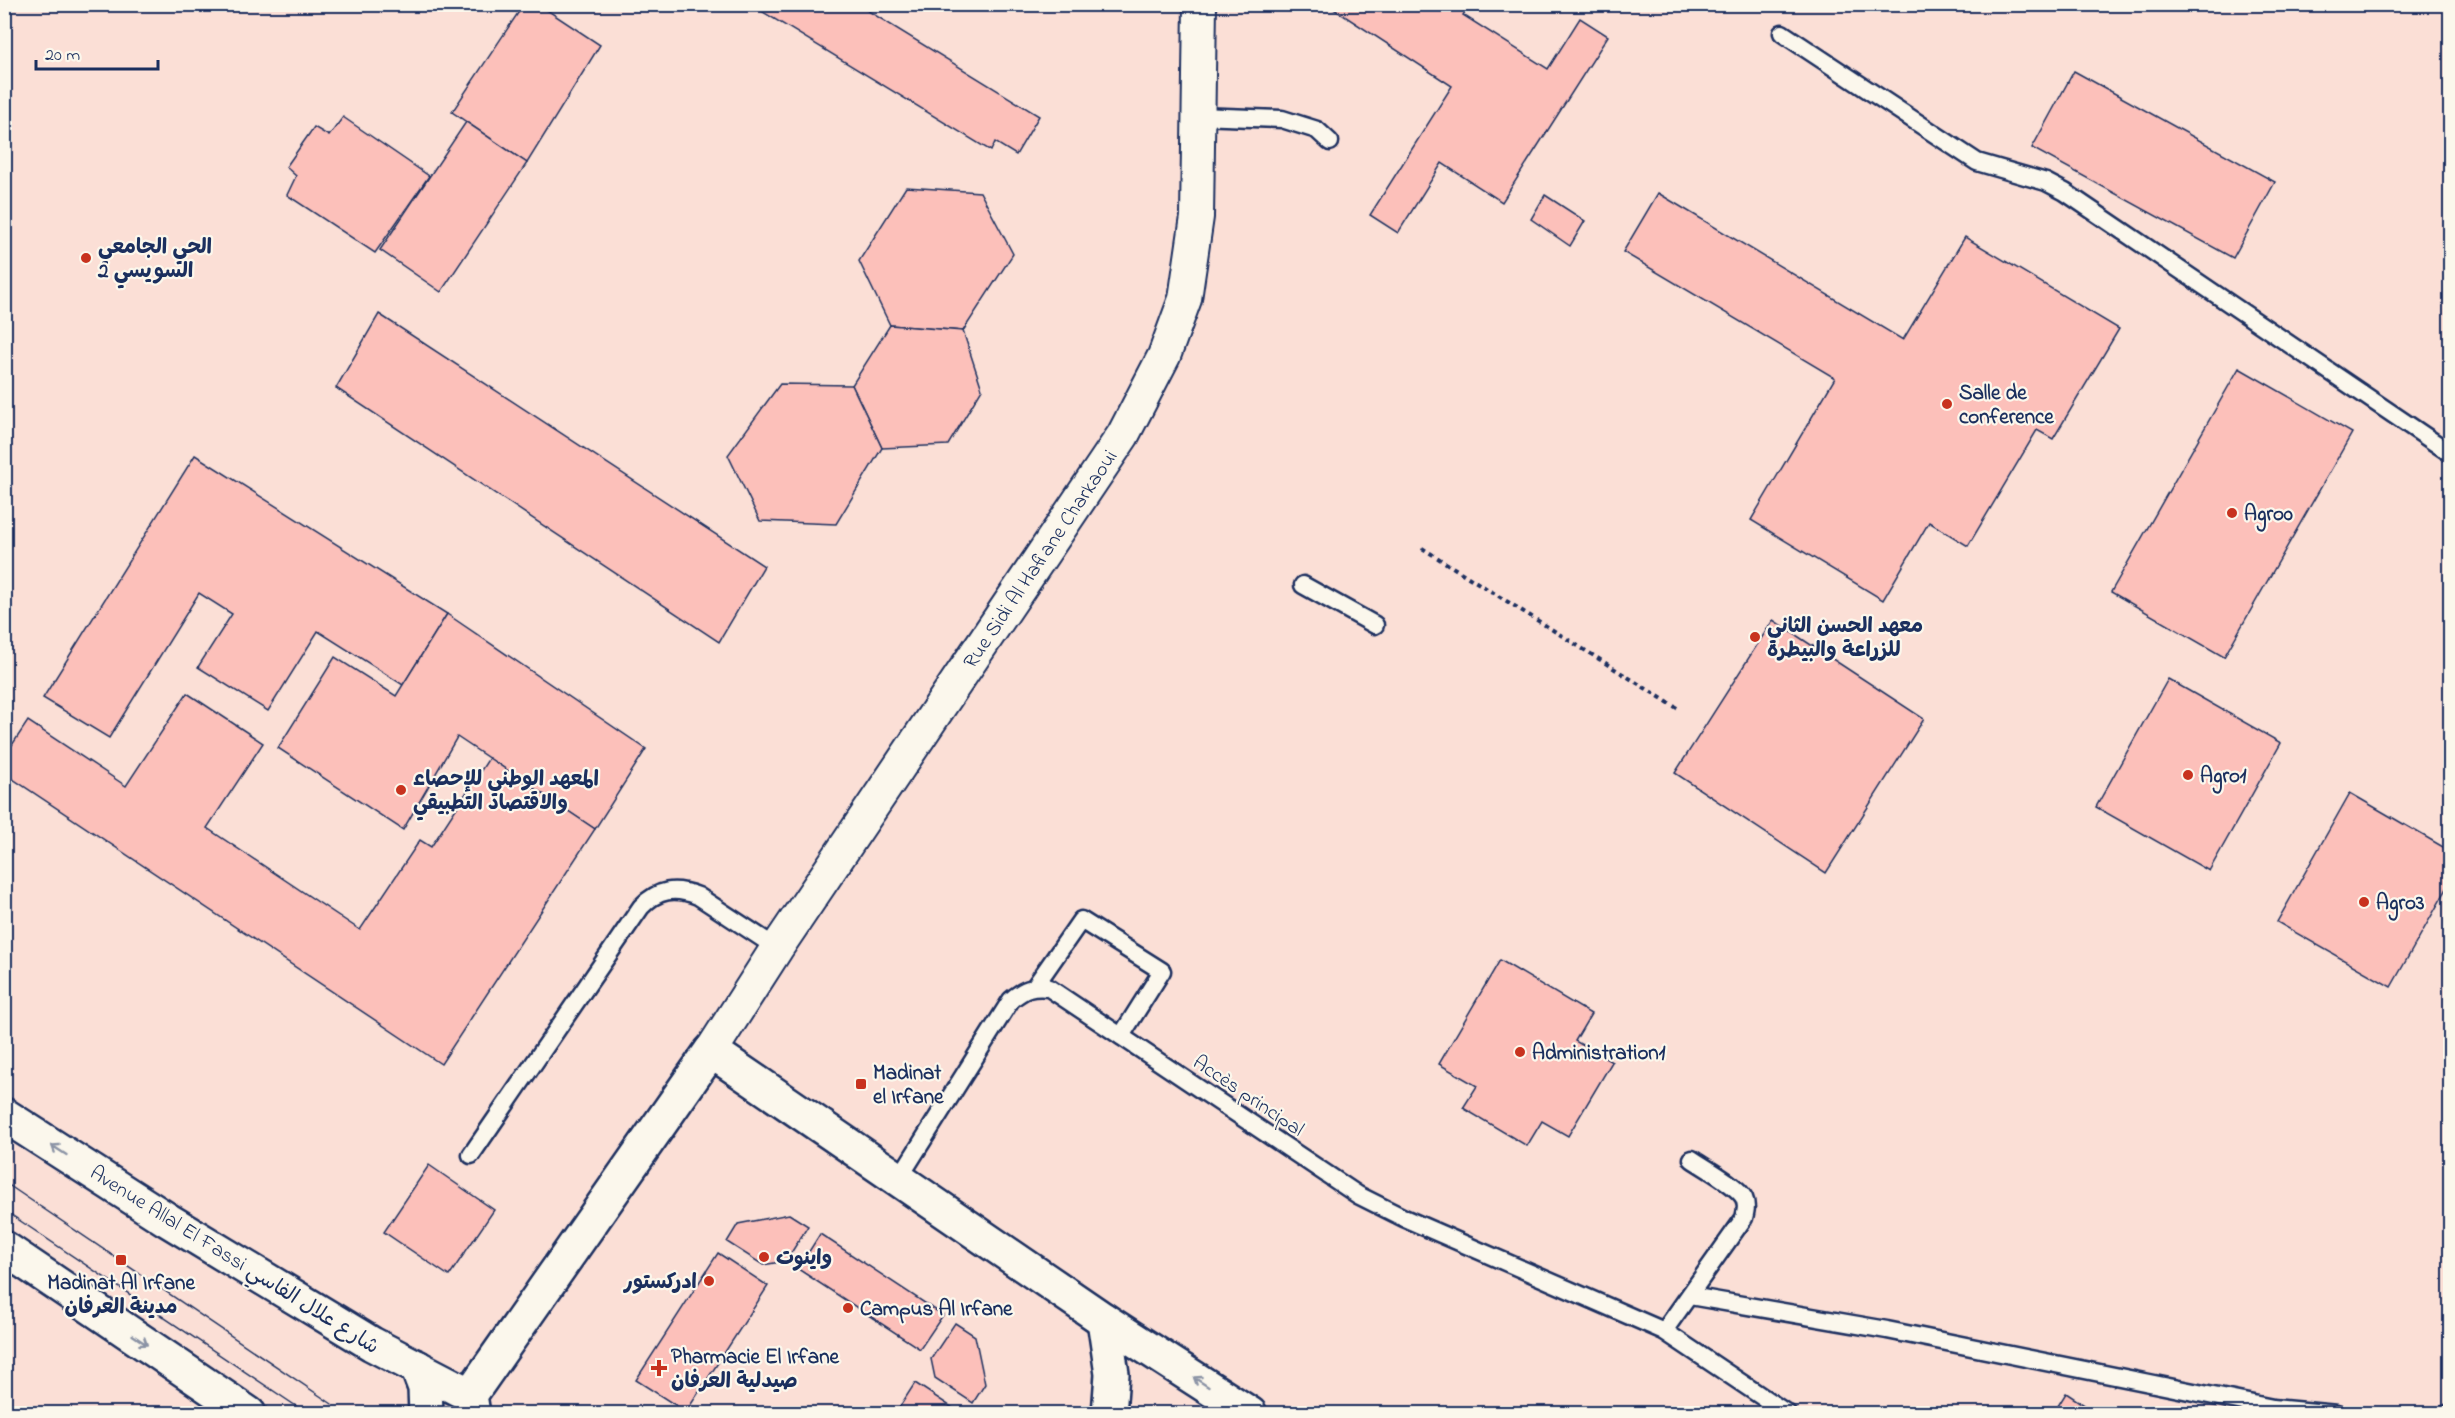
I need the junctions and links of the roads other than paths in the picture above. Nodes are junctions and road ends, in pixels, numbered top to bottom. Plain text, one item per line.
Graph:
1 (1200, 4) edge
2 (1782, 33) dead end
3 (1198, 116) junction
4 (1330, 142) dead end
5 (2451, 453) edge
6 (1303, 585) dead end
7 (1375, 625) dead end
8 (777, 948) junction
9 (1035, 987) junction
10 (1121, 1036) junction
11 (711, 1051) junction
12 (4, 1115) edge
13 (471, 1155) dead end
14 (1692, 1159) dead end
15 (898, 1180) junction
16 (4, 1248) edge
17 (1690, 1296) junction
18 (1104, 1320) junction
19 (1664, 1331) junction
20 (417, 1367) junction
21 (472, 1404) edge
22 (249, 1413) edge
23 (426, 1413) edge
24 (1109, 1413) edge
25 (1250, 1413) edge
26 (1788, 1413) edge
27 (2337, 1413) edge

1 - 3 street, Rue Sidi Al Hafiane Charkaoui
2 - 5 lane
3 - 4 lane
3 - 8 street, Rue Sidi Al Hafiane Charkaoui
6 - 7 lane
8 - 11 street, Rue Sidi Al Hafiane Charkaoui
8 - 13 lane
9 - 10 lane, Accès principal
9 - 10 lane
9 - 15 lane
10 - 19 lane, Accès principal
11 - 15 street
11 - 21 street
20 -> 12 street, Avenue Allal El Fassi شارع علال الفاسي
14 - 17 lane
15 - 18 street
16 -> 22 street
17 - 19 lane
17 - 27 lane
18 - 24 street
25 -> 18 street
19 - 26 lane, Accès principal
20 - 21 street, Avenue Allal El Fassi شارع علال الفاسي
20 - 23 street

